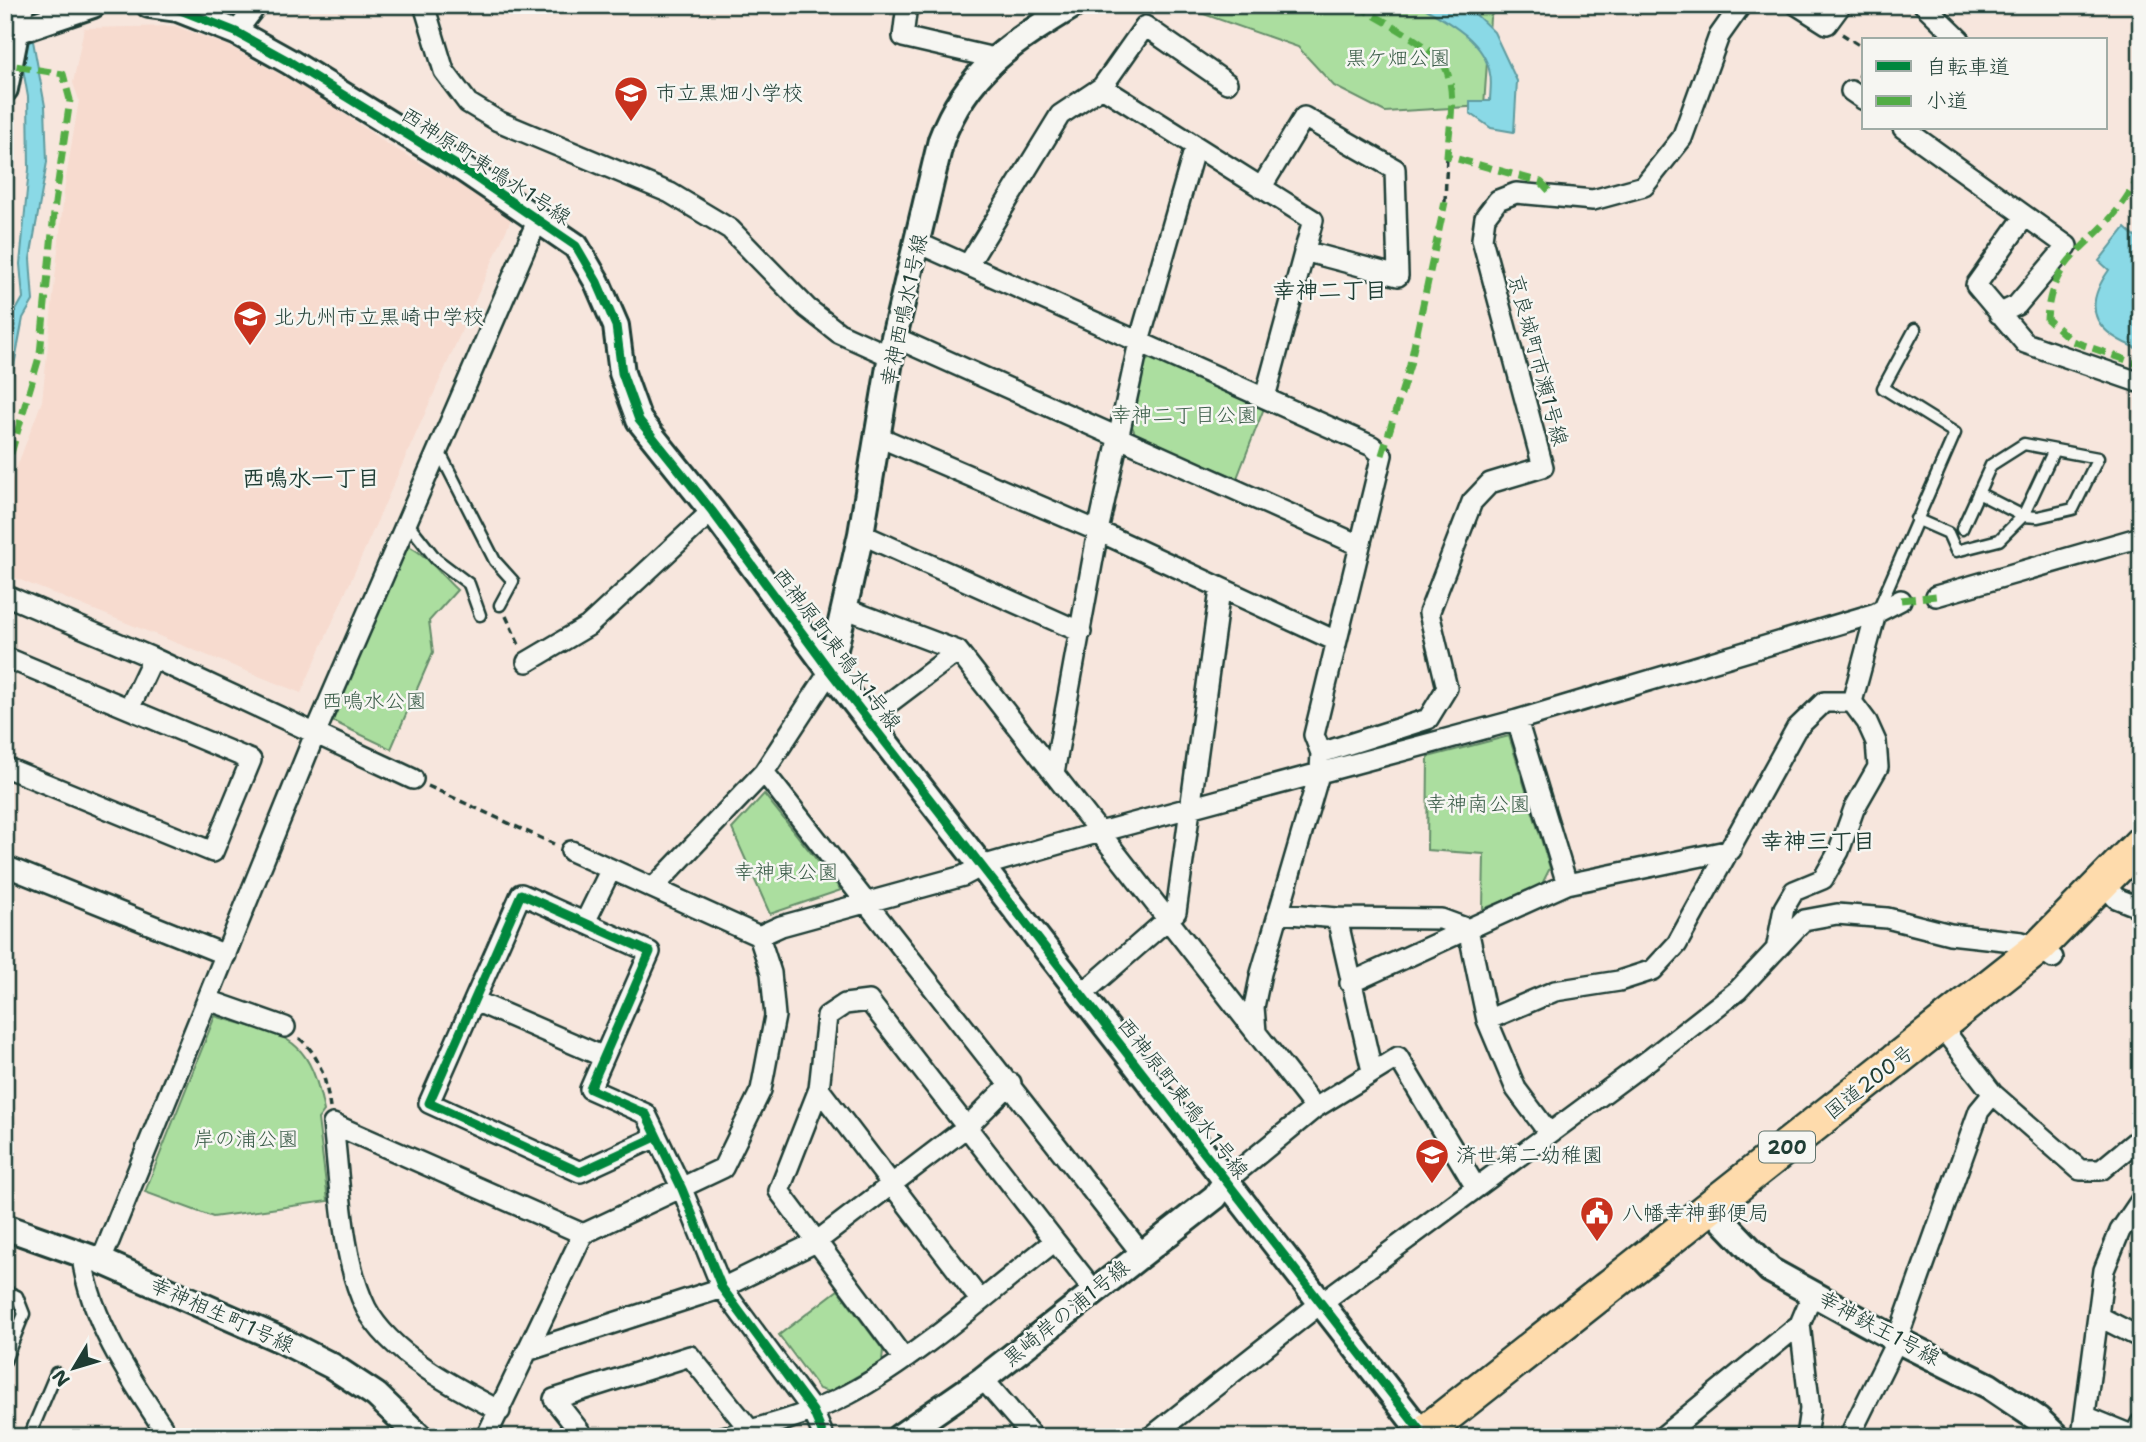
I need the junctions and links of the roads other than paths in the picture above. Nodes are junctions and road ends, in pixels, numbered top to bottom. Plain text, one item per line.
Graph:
1 (93, 5) edge
2 (149, 5) edge
3 (257, 5) edge
4 (424, 5) edge
5 (907, 5) edge
6 (1074, 5) edge
7 (1741, 5) edge
8 (1797, 5) edge
9 (1841, 5) edge
10 (1924, 5) edge
11 (15, 23) edge
12 (236, 32) junction
13 (1958, 38) edge
14 (994, 58) junction
15 (1227, 83) dead end
16 (1102, 87) junction
17 (5, 89) edge
18 (1905, 130) edge
19 (1195, 147) junction
20 (1261, 188) junction
21 (2025, 216) junction
22 (538, 219) junction
23 (918, 243) junction
24 (1304, 251) junction
25 (968, 265) junction
26 (1999, 314) junction
27 (1914, 329) dead end
28 (1139, 342) junction
29 (892, 347) junction
30 (2141, 383) edge
31 (1265, 397) junction
32 (1119, 436) junction
33 (879, 437) junction
34 (2054, 450) junction
35 (439, 451) junction
36 (1978, 493) junction
37 (712, 511) junction
38 (2023, 516) junction
39 (1916, 519) junction
40 (405, 521) junction
41 (1962, 529) dead end
42 (1098, 531) junction
43 (861, 534) junction
44 (2141, 537) edge
45 (1359, 545) junction
46 (1220, 590) junction
47 (5, 595) edge
48 (1936, 596) dead end
49 (1901, 600) dead end
50 (500, 605) road end
51 (844, 608) junction
52 (1876, 613) junction
53 (480, 615) dead end
54 (1081, 632) junction
55 (1336, 641) junction
56 (958, 651) junction
57 (5, 657) edge
58 (153, 658) junction
59 (527, 662) road end
60 (830, 671) junction
61 (1852, 702) junction
62 (129, 709) junction
63 (868, 719) junction
64 (1517, 720) junction
65 (315, 734) junction
66 (1321, 762) junction
67 (5, 767) edge
68 (764, 772) junction
69 (1054, 774) junction
70 (413, 779) road end
71 (1191, 806) junction
72 (1100, 832) junction
73 (2141, 843) edge
74 (1731, 850) junction
75 (571, 851) road end
76 (5, 866) edge
77 (982, 866) junction
78 (2141, 870) edge
79 (610, 871) junction
80 (1567, 884) junction
81 (653, 888) junction
82 (2120, 897) edge
83 (868, 903) junction
84 (1279, 913) junction
85 (1337, 918) junction
86 (585, 922) junction
87 (1167, 922) junction
88 (1468, 929) junction
89 (760, 936) junction
90 (1777, 945) junction
91 (2046, 953) junction
92 (226, 955) junction
93 (1350, 983) junction
94 (1081, 995) junction
95 (208, 1000) junction
96 (475, 1001) junction
97 (1486, 1020) junction
98 (285, 1027) road end
99 (1256, 1032) junction
100 (1946, 1033) junction
101 (604, 1057) junction
102 (1372, 1071) junction
103 (1011, 1083) junction
104 (819, 1089) junction
105 (1993, 1094) junction
106 (1315, 1108) junction
107 (968, 1126) junction
108 (1548, 1132) junction
109 (656, 1137) junction
110 (2141, 1137) edge
111 (1226, 1181) junction
112 (890, 1185) junction
113 (1475, 1186) junction
114 (681, 1189) junction
115 (2141, 1200) edge
116 (1718, 1213) junction
117 (5, 1227) edge
118 (583, 1234) junction
119 (1055, 1241) junction
120 (816, 1242) junction
121 (1142, 1253) junction
122 (92, 1258) junction
123 (722, 1288) junction
124 (5, 1291) edge
125 (1095, 1292) junction
126 (1813, 1293) junction
127 (980, 1300) junction
128 (1321, 1303) junction
129 (2098, 1316) junction
130 (1800, 1324) junction
131 (2141, 1338) edge
132 (1897, 1340) junction
133 (530, 1350) junction
134 (904, 1359) junction
135 (5, 1360) edge
136 (56, 1373) dead end
137 (984, 1379) junction
138 (813, 1411) junction
139 (500, 1412) junction
140 (2085, 1416) junction
141 (2141, 1423) edge
142 (750, 1430) junction
143 (1666, 1435) edge
144 (1430, 1436) edge
145 (29, 1437) edge
146 (169, 1437) edge
147 (420, 1437) edge
148 (486, 1437) edge
149 (584, 1437) edge
150 (723, 1437) edge
151 (824, 1437) edge
152 (899, 1437) edge
153 (1034, 1437) edge
154 (1152, 1437) edge
155 (1806, 1437) edge
156 (1849, 1437) edge
157 (2057, 1437) edge
158 (2082, 1437) edge

1 - 11 street
2 - 12 street, 西神原町東鳴水1号線
3 - 12 street
4 - 29 street
5 - 14 street
6 - 14 street, 幸神西鳴水1号線
7 - 66 street, 京良城町市瀬1号線
8 - 9 street
10 - 13 street
11 - 17 street
12 - 22 street, 西神原町東鳴水1号線
14 - 23 street, 幸神西鳴水1号線
15 - 16 street
16 - 19 street
16 - 25 street
18 - 21 street
19 - 20 street
19 - 28 street
20 - 24 street
20 - 24 street
21 - 26 street
21 - 26 street
22 - 35 street
22 - 37 street, 西神原町東鳴水1号線
23 - 25 street
23 - 29 street, 幸神西鳴水1号線
24 - 31 street
25 - 28 street
26 - 30 street
27 - 39 lane
28 - 31 street
28 - 32 street
29 - 32 street
29 - 33 street, 幸神西鳴水1号線
31 - 45 street
32 - 42 street
32 - 45 street
33 - 42 street
33 - 43 street, 幸神西鳴水1号線
34 - 36 lane
34 - 38 lane
34 - 38 lane
35 - 40 street
35 - 50 lane
36 - 38 lane
36 - 41 lane
37 - 59 street
37 - 60 street, 西神原町東鳴水1号線
38 - 39 lane
39 - 52 lane
40 - 53 lane
40 - 65 street
42 - 46 street
42 - 54 street
43 - 51 street, 幸神西鳴水1号線
43 - 54 street
44 - 48 street
45 - 55 street
46 - 55 street
46 - 71 street
47 - 58 street
49 - 52 street
51 - 56 street
51 - 60 street, 幸神西鳴水1号線
52 - 61 street
52 - 64 street
54 - 69 street
55 - 66 street
56 - 63 street
56 - 69 street
57 - 62 street
58 - 62 street
58 - 65 street
60 - 63 street, 西神原町東鳴水1号線
60 - 68 street
61 - 74 street
61 - 90 street
62 - 67 street
63 - 77 street, 西神原町東鳴水1号線
64 - 66 street
64 - 80 street
65 - 70 street
65 - 92 street
66 - 71 street
66 - 84 street
68 - 81 street
68 - 83 street
69 - 72 street
71 - 72 street
71 - 87 street
72 - 77 street
72 - 87 street
73 - 82 highway, 国道200号 / 200
74 - 80 street
74 - 97 street
75 - 79 street
76 - 92 street
77 - 83 street
77 - 94 street, 西神原町東鳴水1号線
78 - 82 highway, 国道200号 / 200
79 - 81 street
79 - 86 street
80 - 88 street
81 - 89 street
82 - 91 highway, 国道200号 / 200
83 - 89 street
83 - 103 street
84 - 85 street
84 - 99 street
85 - 88 street
85 - 93 street
86 - 96 street
86 - 101 street
87 - 94 street
87 - 99 street
88 - 93 street
88 - 97 street
89 - 114 street
90 - 91 street
90 - 108 street
91 - 100 highway, 国道200号 / 200
92 - 95 street
93 - 102 street
94 - 111 street, 西神原町東鳴水1号線
95 - 98 street
95 - 122 street
96 - 101 street
96 - 109 street
97 - 108 street
99 - 106 street
100 - 105 street
100 - 116 highway, 国道200号 / 200
101 - 109 street
102 - 106 street
102 - 113 street
103 - 107 street
103 - 121 street
104 - 107 street
104 - 112 street
104 - 120 street
105 - 110 street
105 - 132 street
106 - 111 street
107 - 112 street
107 - 119 street
108 - 113 street
109 - 114 street
111 - 121 street, 黒崎岸の浦1号線
111 - 128 street, 西神原町東鳴水1号線
112 - 120 street
112 - 127 street
113 - 128 street
114 - 118 street
114 - 123 street
115 - 129 street
116 - 126 street, 幸神鉄王1号線
116 - 144 highway, 国道200号 / 200
117 - 122 street, 幸神相生町1号線
118 - 133 street
118 - 139 street
119 - 125 street
119 - 127 street
120 - 123 street
120 - 134 street
121 - 125 street, 黒崎岸の浦1号線
122 - 146 street
122 - 147 street, 幸神相生町1号線
123 - 133 street
123 - 138 street
124 - 135 lane
125 - 137 street, 黒崎岸の浦1号線
126 - 130 street
126 - 132 street, 幸神鉄王1号線
127 - 134 street
128 - 144 street, 西神原町東鳴水1号線
128 - 154 street
129 - 131 street
129 - 140 street
130 - 143 street
130 - 155 street
132 - 156 street
132 - 157 street, 幸神鉄王1号線
133 - 139 street
134 - 138 street
136 - 145 lane
137 - 152 street, 黒崎岸の浦1号線
137 - 153 street
138 - 142 street
138 - 151 street
139 - 148 street
140 - 141 street
140 - 158 street
142 - 149 street
142 - 150 street

